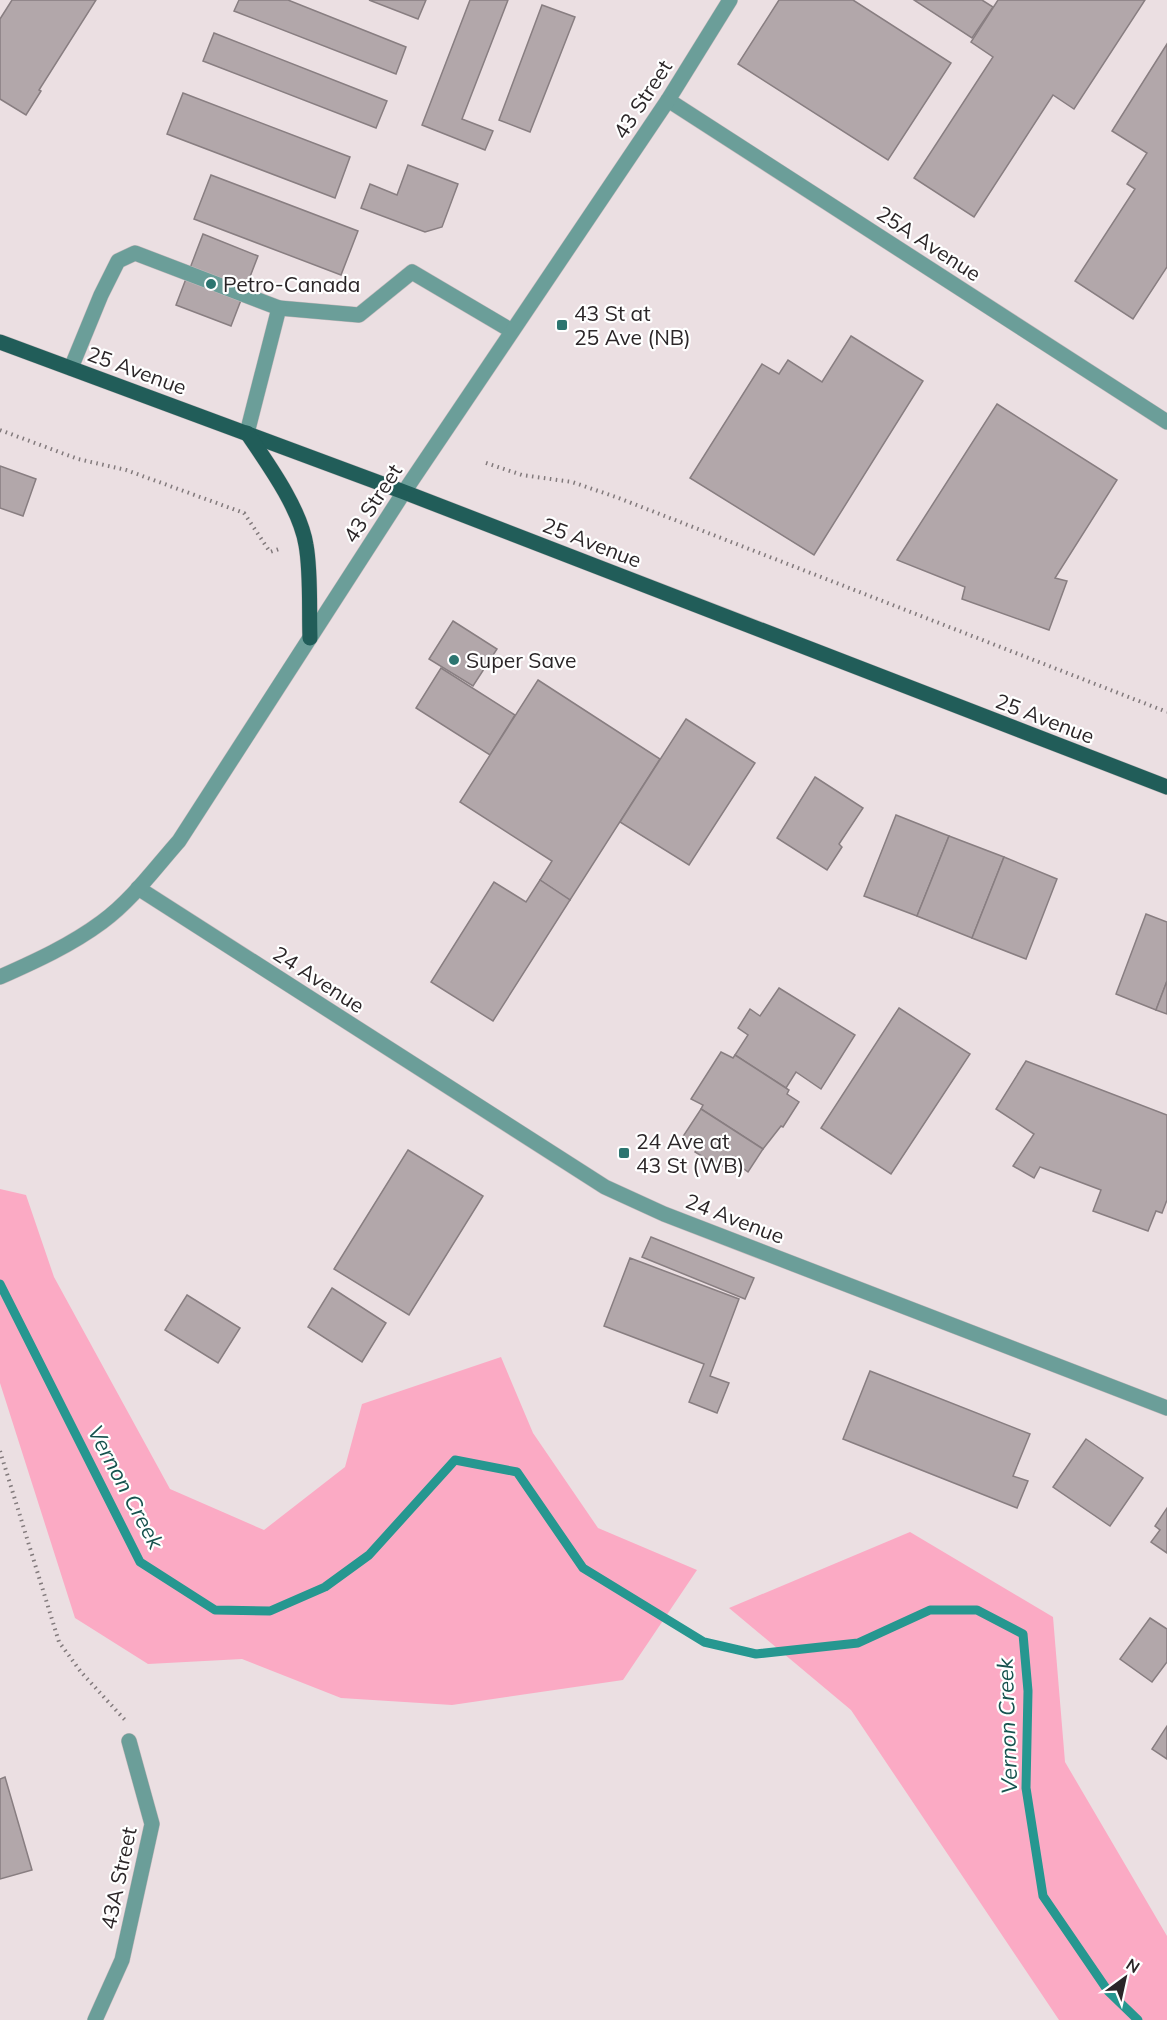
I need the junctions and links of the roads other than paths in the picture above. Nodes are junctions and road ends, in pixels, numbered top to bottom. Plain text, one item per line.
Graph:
1 (730, 0) edge
2 (668, 100) junction
3 (279, 309) junction
4 (512, 331) junction
5 (0, 342) edge
6 (71, 368) junction
7 (1167, 422) edge
8 (248, 433) junction
9 (404, 492) junction
10 (310, 638) junction
11 (1167, 787) edge
12 (138, 888) junction
13 (0, 977) edge
14 (1167, 1408) edge
15 (129, 1741) dead end
16 (95, 2020) edge

1 - 2 street, 43 Street
2 - 4 street, 43 Street
2 - 7 street, 25A Avenue
3 - 4 street
3 - 6 street
3 - 8 street
4 - 9 street, 43 Street
5 - 6 main road, 25 Avenue
6 - 8 main road, 25 Avenue
8 - 9 main road, 25 Avenue
8 - 10 main road
9 - 10 street, 43 Street
9 - 11 main road, 25 Avenue
10 - 12 street, 43 Street
12 - 13 street, 43 Street
12 - 14 street, 24 Avenue
15 - 16 street, 43A Street

